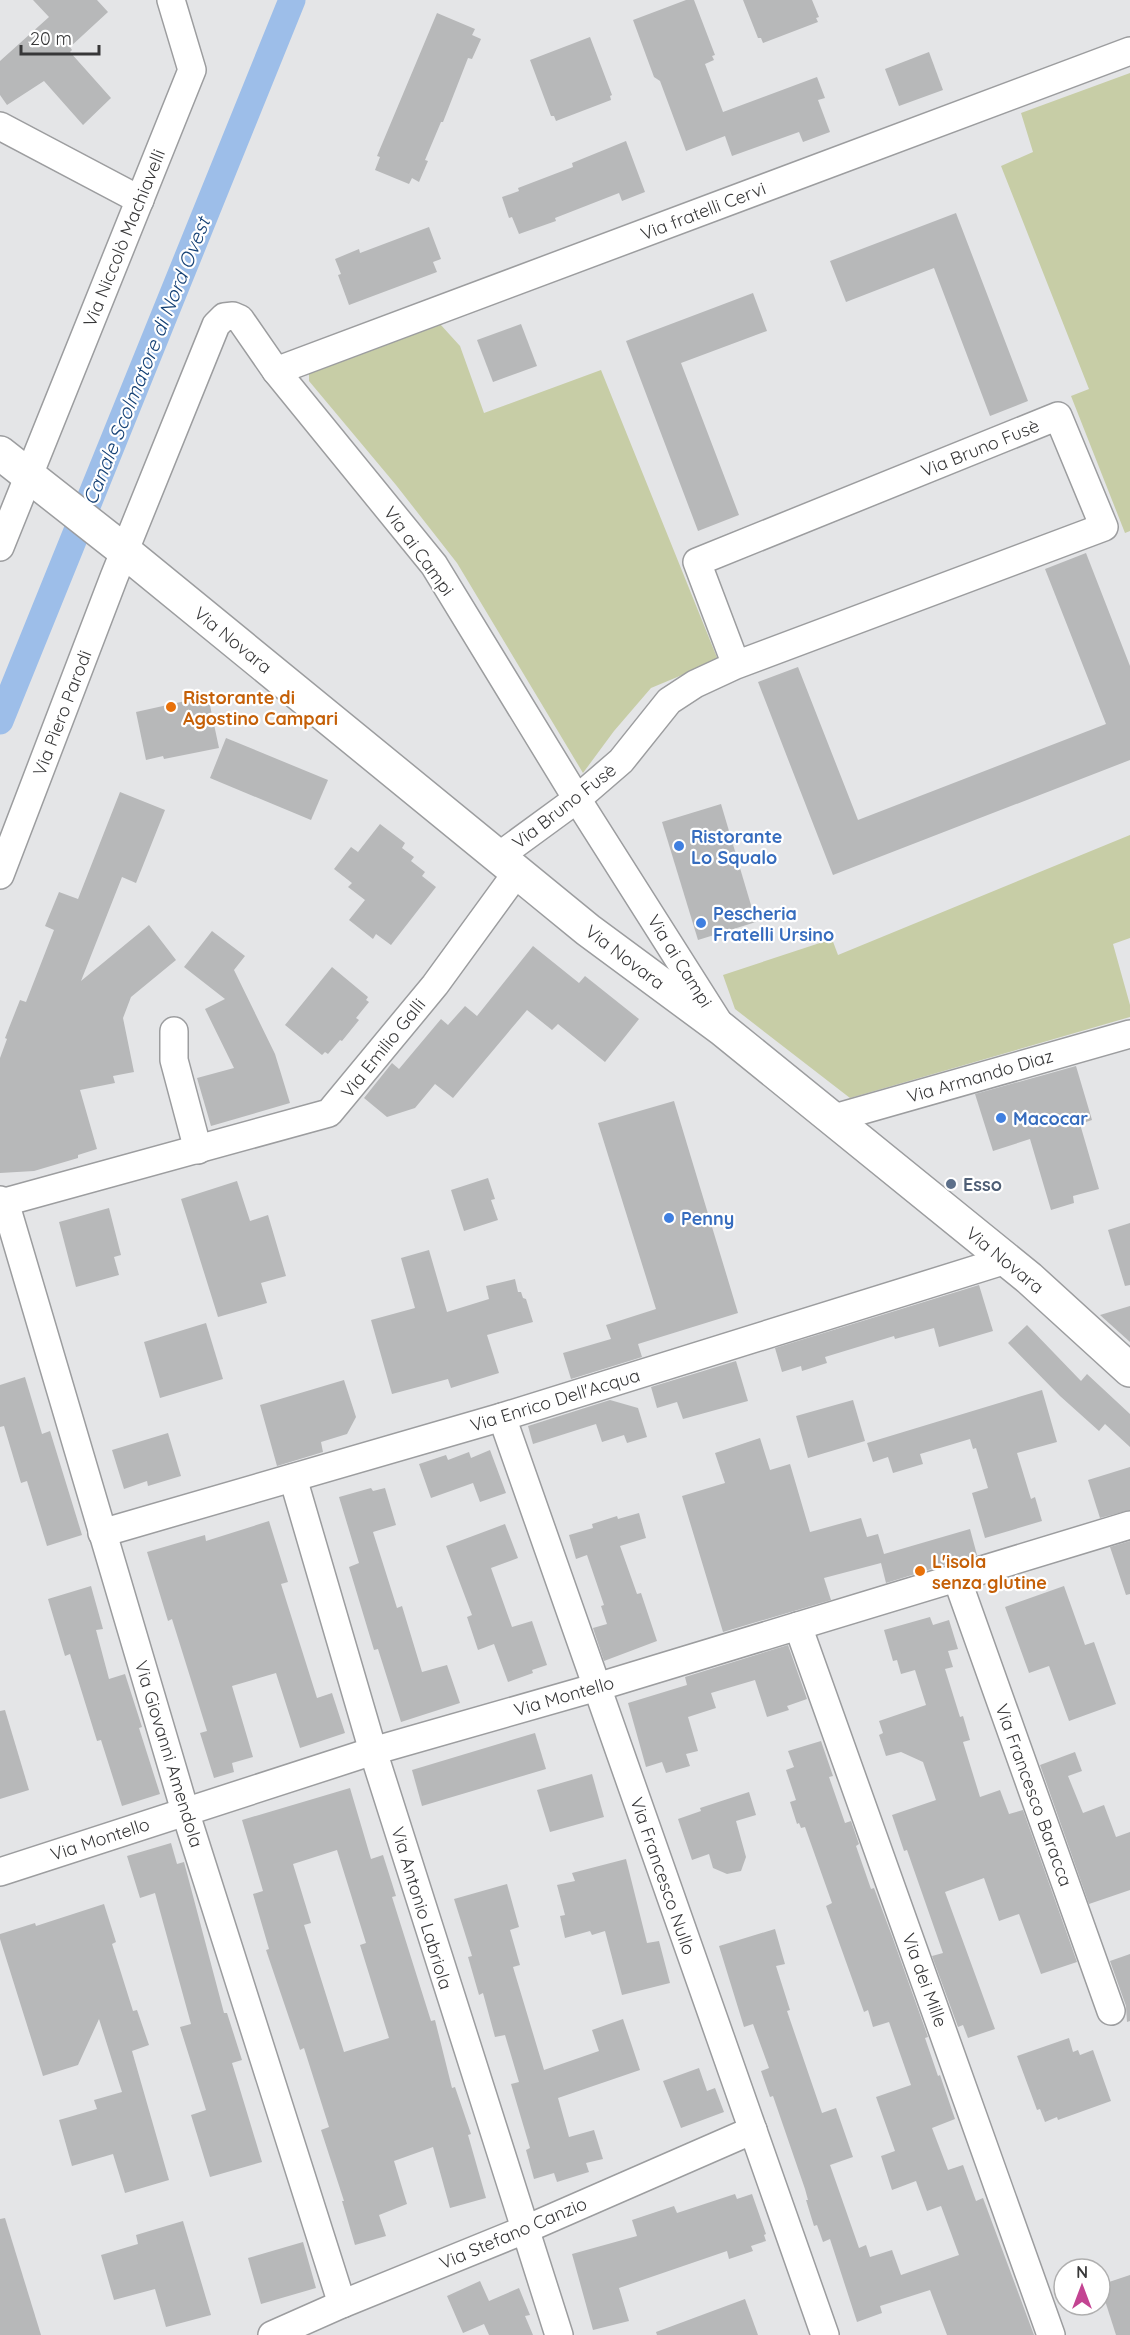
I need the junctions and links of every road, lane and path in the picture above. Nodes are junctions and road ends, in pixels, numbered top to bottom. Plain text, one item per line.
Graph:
1 (171, 0) edge
2 (1130, 51) edge
3 (0, 126) edge
4 (140, 200) junction
5 (276, 371) junction
6 (0, 453) edge
7 (37, 481) junction
8 (0, 547) edge
9 (121, 548) junction
10 (736, 665) junction
11 (577, 799) junction
12 (509, 864) junction
13 (0, 875) edge
14 (722, 1029) junction
15 (174, 1031) dead end
16 (1130, 1034) edge
17 (831, 1119) junction
18 (198, 1150) junction
19 (2, 1201) edge
20 (1006, 1260) junction
21 (1130, 1370) edge
22 (502, 1417) junction
23 (293, 1478) junction
24 (1130, 1525) edge
25 (102, 1533) junction
26 (957, 1579) junction
27 (798, 1626) junction
28 (597, 1687) junction
29 (373, 1751) junction
30 (185, 1811) junction
31 (0, 1872) edge
32 (1112, 2011) dead end
33 (753, 2130) junction
34 (524, 2230) junction
35 (342, 2304) junction
36 (272, 2335) edge
37 (559, 2335) edge
38 (825, 2335) edge
39 (1051, 2335) edge

1 - 4 street, Via Niccolò Machiavelli
2 - 5 street, Via fratelli Cervi
3 - 4 street
4 - 7 street, Via Niccolò Machiavelli
5 - 9 street, Via ai Campi
5 - 11 street, Via ai Campi
6 - 7 street, Via Novara
7 - 8 street, Via Niccolò Machiavelli
7 - 9 street, Via Novara
9 - 12 street, Via Novara
9 - 13 street, Via Piero Parodi
10 - 10 street, Via Bruno Fusè
10 - 11 street, Via Bruno Fusè
11 - 12 street, Via Bruno Fusè
11 - 14 street, Via ai Campi
12 - 14 street, Via Novara
12 - 18 street, Via Emilio Galli
14 - 17 street, Via Novara
15 - 18 street
16 - 17 street, Via Armando Diaz
17 - 20 street, Via Novara
18 - 19 street, Via Emilio Galli
19 - 25 street, Via Giovanni Amendola
20 - 21 street, Via Novara
20 - 22 street, Via Enrico Dell'Acqua
22 - 23 street, Via Enrico Dell'Acqua
22 - 28 street, Via Francesco Nullo
23 - 25 street, Via Enrico Dell'Acqua
23 - 29 street, Via Antonio Labriola
24 - 26 street, Via Montello
25 - 30 street, Via Giovanni Amendola
26 - 27 street, Via Montello
26 - 32 street, Via Francesco Baracca
27 - 28 street, Via Montello
27 - 39 street, Via dei Mille
28 - 29 street, Via Montello
28 - 33 street, Via Francesco Nullo
29 - 30 street, Via Montello
29 - 34 street, Via Antonio Labriola
30 - 31 street, Via Montello
30 - 35 street, Via Giovanni Amendola
33 - 34 street, Via Stefano Canzio
33 - 38 street, Via Francesco Nullo
34 - 35 street, Via Stefano Canzio
34 - 37 street, Via Antonio Labriola
35 - 36 street, Via Stefano Canzio

